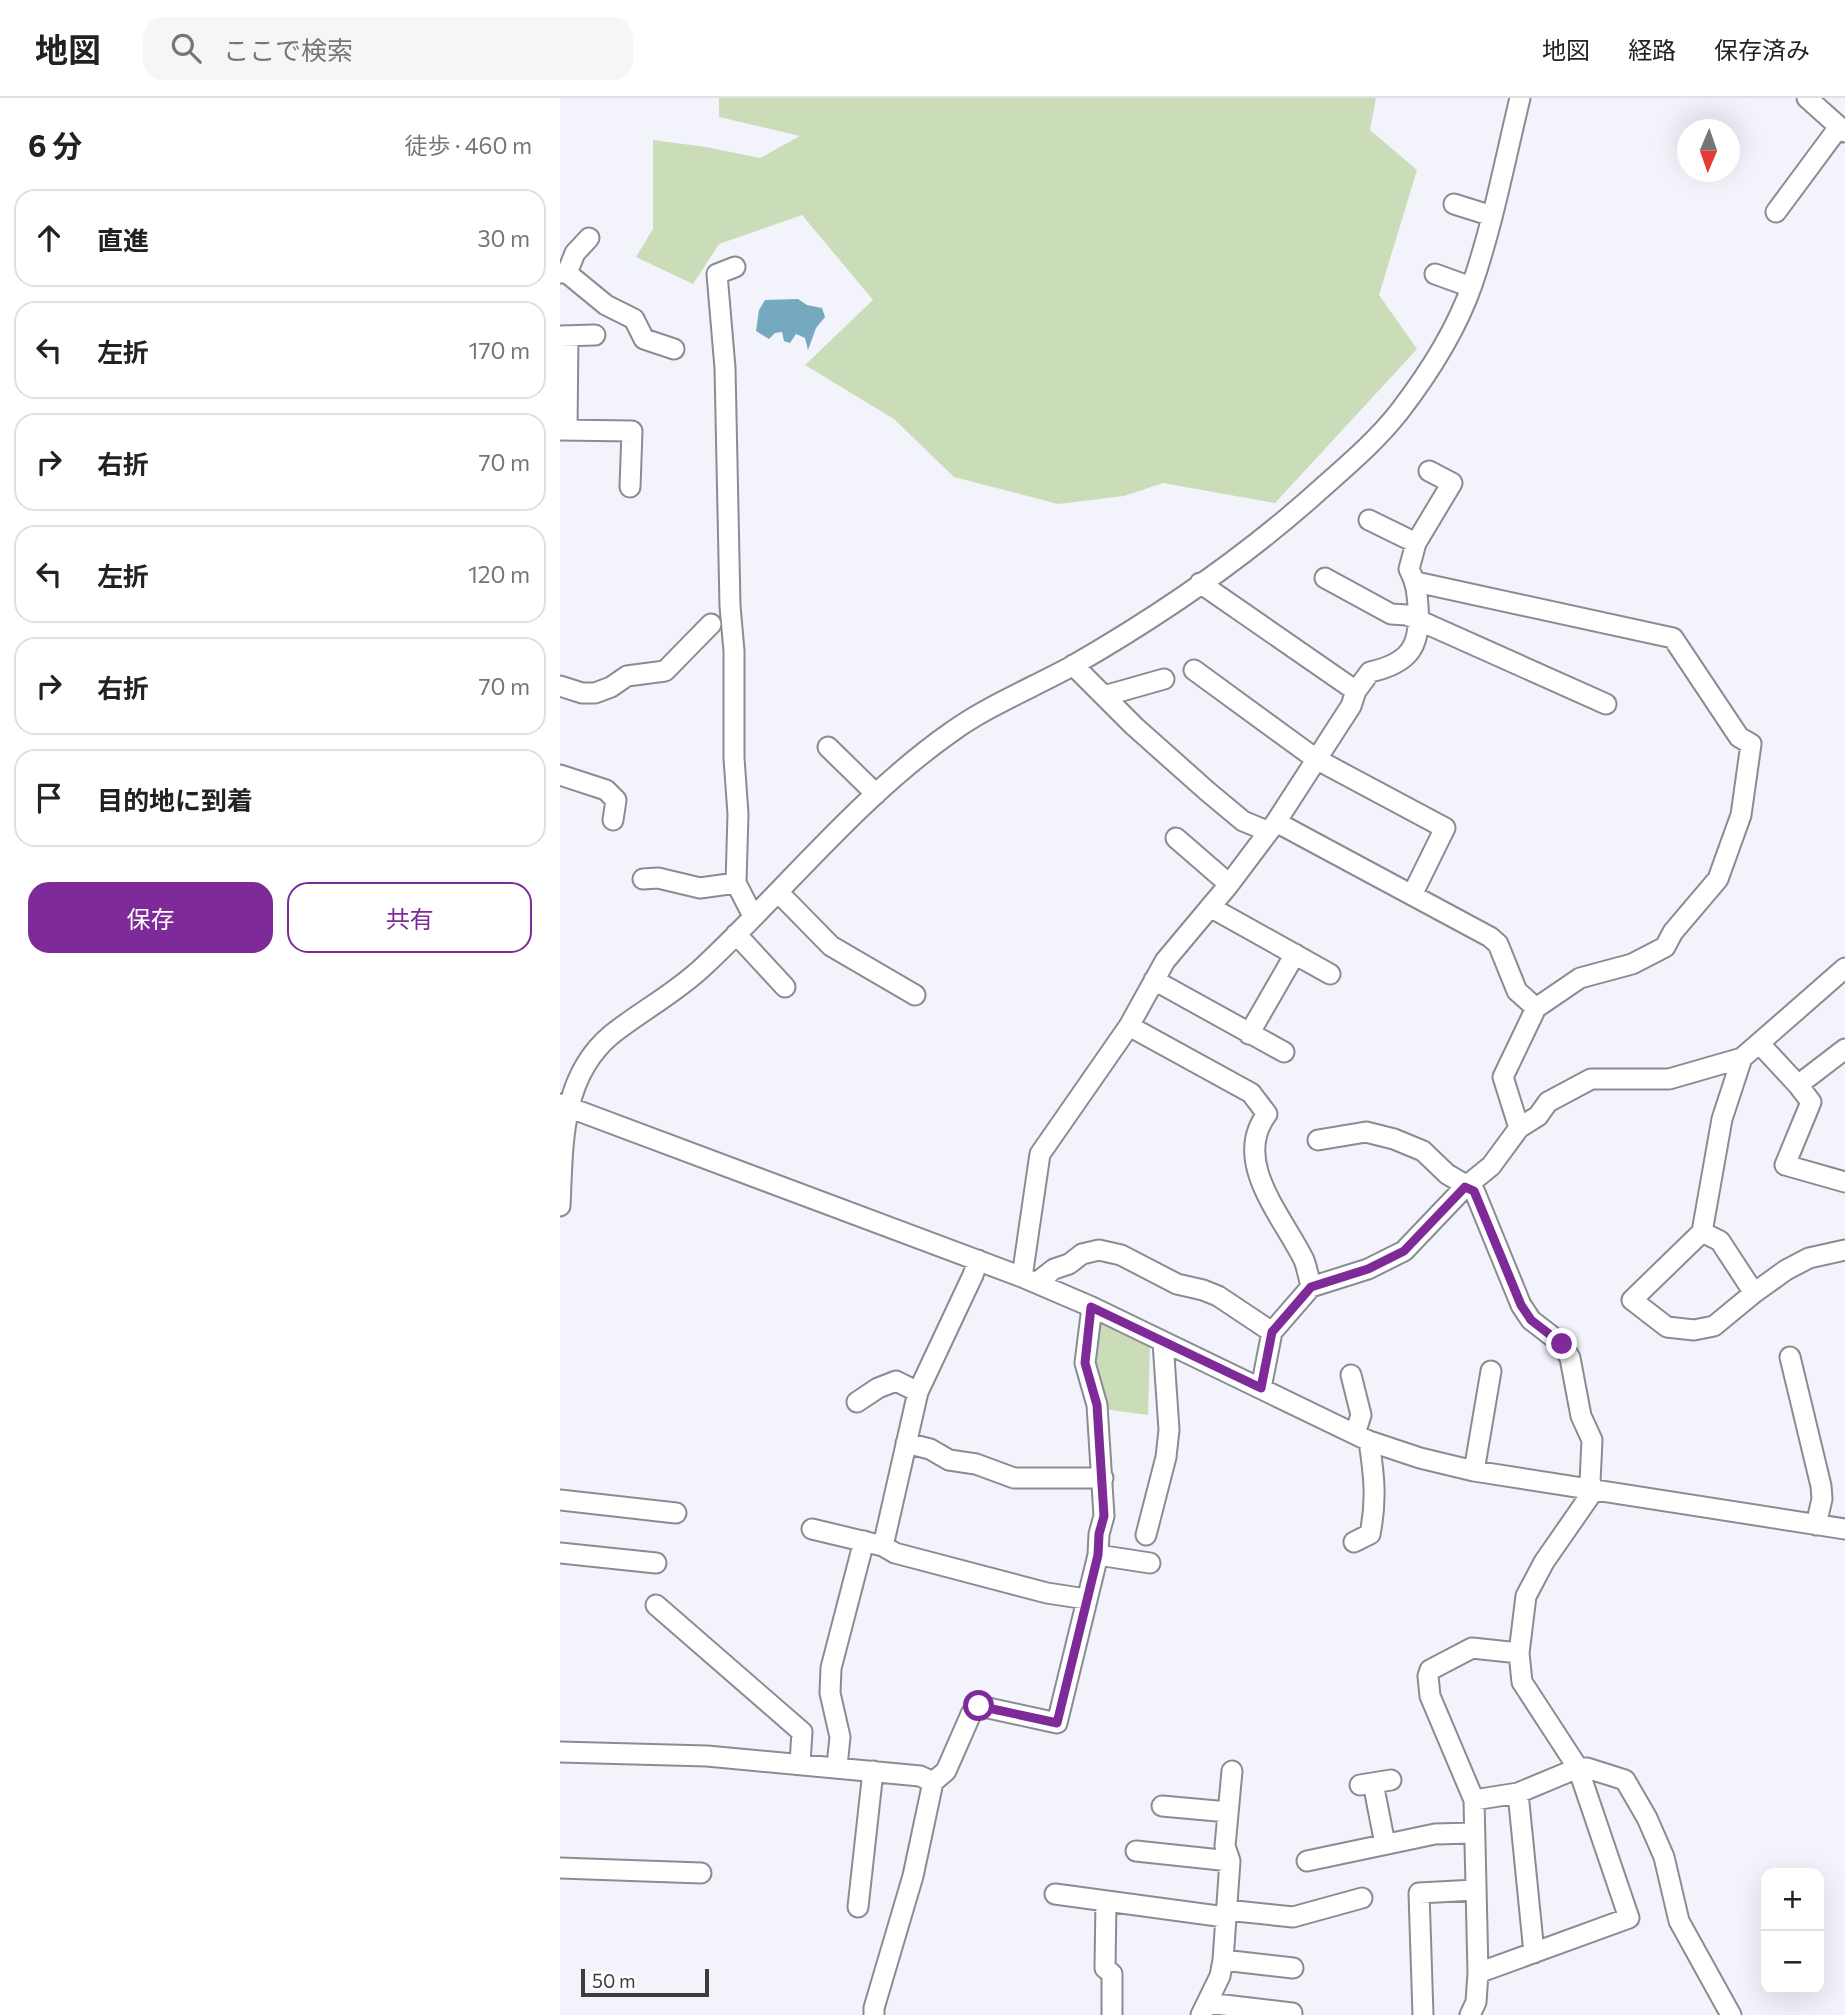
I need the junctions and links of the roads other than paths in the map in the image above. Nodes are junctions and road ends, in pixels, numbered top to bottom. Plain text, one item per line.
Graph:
1 (1520, 98) edge
2 (1807, 98) edge
3 (1842, 130) edge
4 (1454, 204) dead end
5 (1776, 212) dead end
6 (1492, 216) junction
7 (589, 238) dead end
8 (735, 267) dead end
9 (564, 273) edge
10 (1435, 274) dead end
11 (1471, 287) junction
12 (595, 335) dead end
13 (564, 336) edge
14 (674, 349) dead end
15 (564, 430) edge
16 (1429, 471) dead end
17 (630, 487) dead end
18 (1369, 520) dead end
19 (1416, 543) junction
20 (1325, 578) dead end
21 (1416, 582) junction
22 (1200, 583) junction
23 (1419, 620) junction
24 (711, 624) dead end
25 (1073, 665) junction
26 (1194, 670) dead end
27 (1164, 679) dead end
28 (560, 686) edge
29 (1356, 691) junction
30 (1104, 696) junction
31 (1606, 704) dead end
32 (828, 747) dead end
33 (1316, 759) junction
34 (560, 775) edge
35 (876, 793) junction
36 (613, 820) dead end
37 (1271, 826) junction
38 (1176, 838) dead end
39 (643, 879) dead end
40 (736, 883) junction
41 (1229, 884) junction
42 (778, 892) junction
43 (1412, 895) junction
44 (1210, 907) junction
45 (753, 916) junction
46 (736, 934) junction
47 (1295, 954) junction
48 (1845, 968) edge
49 (1330, 974) dead end
50 (1154, 981) junction
51 (785, 987) dead end
52 (915, 995) dead end
53 (1536, 1008) junction
54 (1129, 1026) junction
55 (1249, 1034) junction
56 (1759, 1043) junction
57 (1845, 1049) edge
58 (1284, 1052) dead end
59 (1741, 1058) junction
60 (1798, 1085) junction
61 (563, 1112) edge
62 (1520, 1128) junction
63 (1318, 1140) dead end
64 (1845, 1182) edge
65 (1465, 1187) junction
66 (560, 1206) edge
67 (1702, 1232) junction
68 (1845, 1250) edge
69 (978, 1260) junction
70 (1029, 1280) junction
71 (1311, 1287) junction
72 (1754, 1293) junction
73 (1091, 1307) junction
74 (1272, 1332) junction
75 (1163, 1342) junction
76 (1790, 1357) dead end
77 (1491, 1371) dead end
78 (1351, 1375) dead end
79 (1261, 1388) junction
80 (918, 1392) junction
81 (857, 1402) dead end
82 (1362, 1437) junction
83 (906, 1443) junction
84 (1474, 1471) junction
85 (1103, 1478) junction
86 (1594, 1490) junction
87 (560, 1500) edge
88 (676, 1513) dead end
89 (1816, 1525) junction
90 (811, 1529) dead end
91 (1845, 1530) edge
92 (1146, 1535) dead end
93 (864, 1541) junction
94 (1354, 1542) dead end
95 (883, 1546) junction
96 (560, 1553) edge
97 (1098, 1555) junction
98 (656, 1563) dead end
99 (1150, 1563) dead end
100 (1086, 1599) junction
101 (656, 1605) dead end
102 (1519, 1653) junction
103 (560, 1752) edge
104 (800, 1763) junction
105 (836, 1766) junction
106 (1578, 1768) junction
107 (873, 1770) junction
108 (1232, 1771) dead end
109 (933, 1782) junction
110 (1375, 1782) dead end
111 (1518, 1793) junction
112 (1474, 1800) junction
113 (1162, 1806) dead end
114 (1228, 1812) junction
115 (1473, 1833) junction
116 (1385, 1844) junction
117 (1136, 1851) dead end
118 (1230, 1861) junction
119 (1307, 1861) dead end
120 (560, 1868) edge
121 (701, 1873) dead end
122 (1475, 1890) junction
123 (1055, 1894) dead end
124 (1362, 1898) dead end
125 (1106, 1901) junction
126 (858, 1907) dead end
127 (1226, 1914) junction
128 (1534, 1953) junction
129 (1223, 1960) junction
130 (1293, 1968) dead end
131 (1478, 1973) junction
132 (1204, 2009) edge
133 (1292, 2013) dead end
134 (874, 2015) edge
135 (1112, 2015) edge
136 (1423, 2015) edge
137 (1470, 2015) edge
138 (1731, 2015) edge

1 - 6 street
2 - 3 street
3 - 5 street
4 - 6 street
6 - 11 street
7 - 9 street
8 - 40 street
9 - 14 street
10 - 11 street
11 - 22 street
12 - 13 street
13 - 15 street
15 - 17 street
16 - 19 street
18 - 19 street
19 - 21 street
20 - 23 street
21 - 23 street
21 - 53 street
22 - 25 street
22 - 29 street
23 - 29 street
23 - 31 street
24 - 28 street
25 - 30 street
25 - 35 street
26 - 33 street
27 - 30 street
29 - 33 street
30 - 37 street
32 - 35 street
33 - 37 street
33 - 43 street
34 - 36 street
35 - 42 street
37 - 41 street
37 - 43 street
38 - 41 street
39 - 40 street
40 - 45 street
41 - 44 street
42 - 45 street
42 - 52 street
43 - 53 street
44 - 47 street
44 - 50 street
45 - 46 street
46 - 51 street
46 - 61 street
47 - 49 street
47 - 55 street
48 - 56 street
50 - 54 street
50 - 55 street
53 - 62 street
54 - 70 street
54 - 71 street
55 - 58 street
56 - 59 street
56 - 60 street
57 - 60 street
59 - 62 street
59 - 67 street
60 - 64 street
61 - 66 street
61 - 69 street
62 - 65 street
63 - 65 street
65 - 71 street
65 - 86 street
67 - 72 street
67 - 72 street
68 - 72 street
69 - 70 street
69 - 80 street
70 - 73 street
70 - 74 street
71 - 74 street
73 - 75 street
73 - 85 street
74 - 79 street
75 - 79 street
75 - 92 street
76 - 89 street
77 - 84 street
78 - 82 street
79 - 82 street
80 - 81 street
80 - 83 street
82 - 84 street
82 - 94 street
83 - 85 street
83 - 95 street
84 - 86 street
85 - 97 street
86 - 89 street
86 - 102 street
87 - 88 street
89 - 91 street
90 - 93 street
93 - 95 street
93 - 105 street
95 - 100 street
96 - 98 street
97 - 99 street
97 - 100 street
100 - 109 street
101 - 104 street
102 - 106 street
102 - 112 street
103 - 104 street
104 - 105 street
105 - 107 street
106 - 111 street
106 - 128 street
106 - 138 street
107 - 109 street
107 - 126 street
108 - 114 street
109 - 134 street
110 - 116 street
111 - 112 street
111 - 128 street
112 - 115 street
113 - 114 street
114 - 118 street
115 - 116 street
115 - 122 street
116 - 119 street
117 - 118 street
118 - 127 street
120 - 121 street
122 - 131 street
122 - 136 street
123 - 125 street
124 - 127 street
125 - 127 street
125 - 135 street
127 - 129 street
128 - 131 street
129 - 130 street
129 - 132 street
131 - 137 street
132 - 133 street

